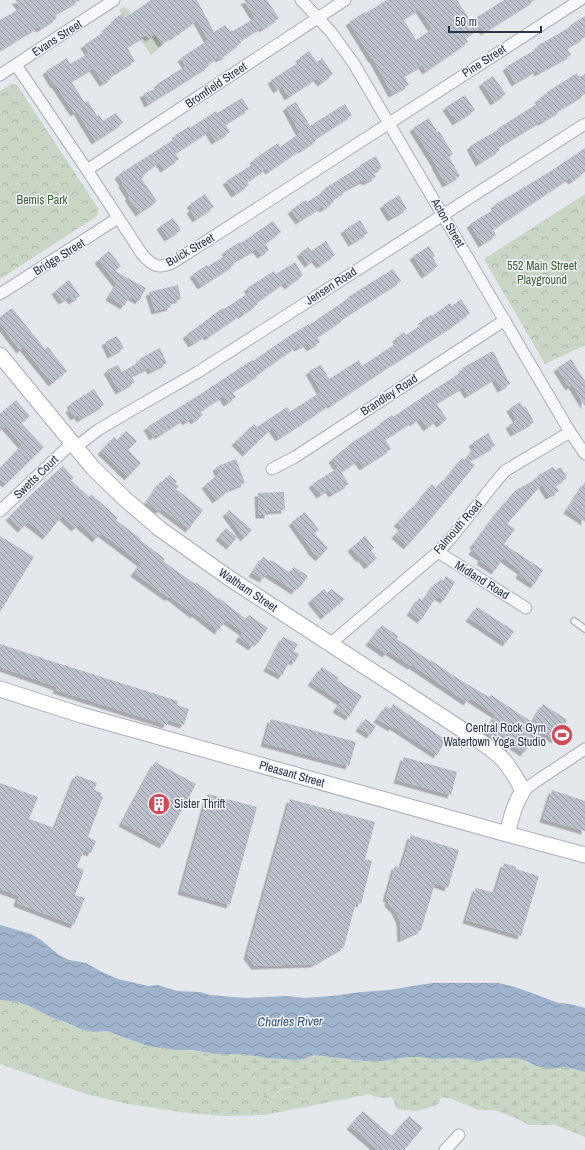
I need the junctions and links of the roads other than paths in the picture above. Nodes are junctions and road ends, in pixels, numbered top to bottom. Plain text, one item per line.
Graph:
1 (114, 0) edge
2 (301, 0) edge
3 (345, 0) edge
4 (580, 0) edge
5 (318, 18) junction
6 (16, 65) junction
7 (0, 75) edge
8 (389, 123) junction
9 (585, 124) edge
10 (87, 170) junction
11 (443, 215) junction
12 (118, 218) junction
13 (0, 294) edge
14 (505, 320) junction
15 (0, 355) edge
16 (570, 432) junction
17 (74, 445) junction
18 (585, 454) edge
19 (272, 469) dead end
20 (0, 511) edge
21 (438, 552) junction
22 (526, 608) dead end
23 (574, 621) dead end
24 (585, 629) edge
25 (330, 644) junction
26 (0, 689) edge
27 (585, 750) edge
28 (523, 791) junction
29 (507, 834) junction
30 (585, 855) edge
31 (459, 1135) dead end
32 (445, 1150) edge

1 - 6 street, Evans Street
2 - 5 street, Acton Street
3 - 5 street, Bromfield Street
4 - 8 street, Pine Street
5 - 8 street, Acton Street
5 - 10 street, Bromfield Street
6 - 7 street, Evans Street
6 - 10 street, Buick Street
8 - 11 street, Acton Street
8 - 12 street, Buick Street
9 - 11 street, Jensen Road
10 - 12 street, Buick Street
11 - 14 street, Acton Street
11 - 17 street, Jensen Road
12 - 13 street, Bridge Street
14 - 16 street, Acton Street
14 - 19 street, Brandley Road
15 - 17 street, Waltham Street
16 - 18 street, Acton Street
16 - 21 street, Falmouth Road
17 - 20 street, Swetts Court
17 - 25 street, Waltham Street
21 - 22 street, Midland Road
21 - 25 street, Falmouth Road
23 - 24 lane
25 - 28 street, Waltham Street
26 - 29 street, Pleasant Street
27 - 28 street
28 - 29 street
29 - 30 street, Pleasant Street
31 - 32 street

